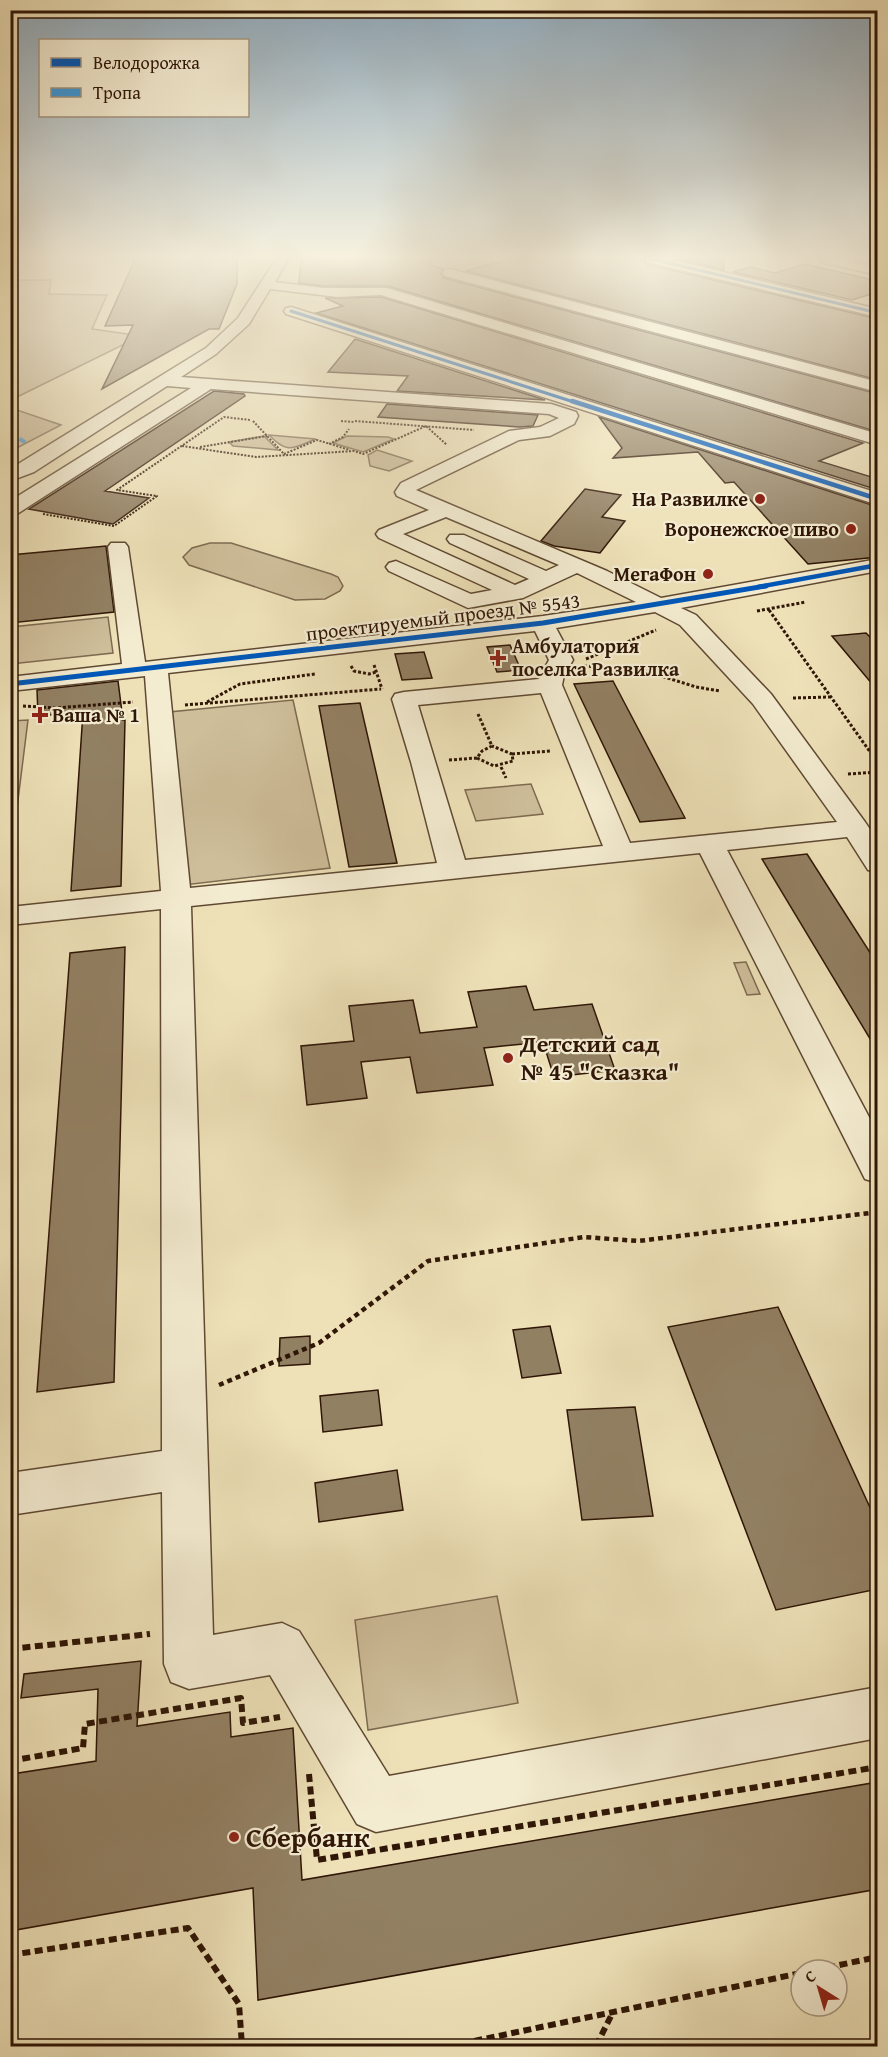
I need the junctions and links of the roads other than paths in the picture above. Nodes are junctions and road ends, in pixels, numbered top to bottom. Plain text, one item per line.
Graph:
1 (205, 355) edge
2 (428, 355) edge
3 (595, 355) edge
4 (755, 355) edge
5 (166, 381) junction
6 (208, 384) junction
7 (878, 387) edge
8 (878, 440) edge
9 (10, 476) edge
10 (878, 499) edge
11 (11, 509) edge
12 (446, 510) junction
13 (417, 522) junction
14 (118, 547) dead end
15 (577, 565) junction
16 (878, 565) edge
17 (396, 567) dead end
18 (547, 579) junction
19 (515, 593) junction
20 (657, 605) junction
21 (543, 623) junction
22 (145, 669) junction
23 (10, 684) edge
24 (549, 685) junction
25 (855, 828) junction
26 (709, 843) junction
27 (620, 853) junction
28 (878, 864) edge
29 (453, 870) junction
30 (176, 899) junction
31 (10, 916) edge
32 (878, 1168) edge
33 (184, 1468) junction
34 (10, 1494) edge
35 (878, 1712) edge

1 - 5 street
2 - 10 street
3 - 8 street
4 - 7 street
5 - 6 street
5 - 9 street
6 - 11 street
6 - 12 street
12 - 13 street
12 - 15 street
13 - 18 street
13 - 19 street
14 - 22 street
15 - 18 street
15 - 20 street
16 - 20 street, проектируемый проезд № 5543
17 - 19 street
18 - 19 street
20 - 21 street, проектируемый проезд № 5543
20 - 25 street
21 - 22 street, проектируемый проезд № 5543
21 - 24 street
22 - 23 street, проектируемый проезд № 5543
22 - 30 street
24 - 27 street
24 - 29 street
25 - 26 street
25 - 28 street
26 - 27 street
26 - 32 street
27 - 29 street
29 - 30 street
30 - 31 street
30 - 33 street
33 - 34 street
33 - 35 street

